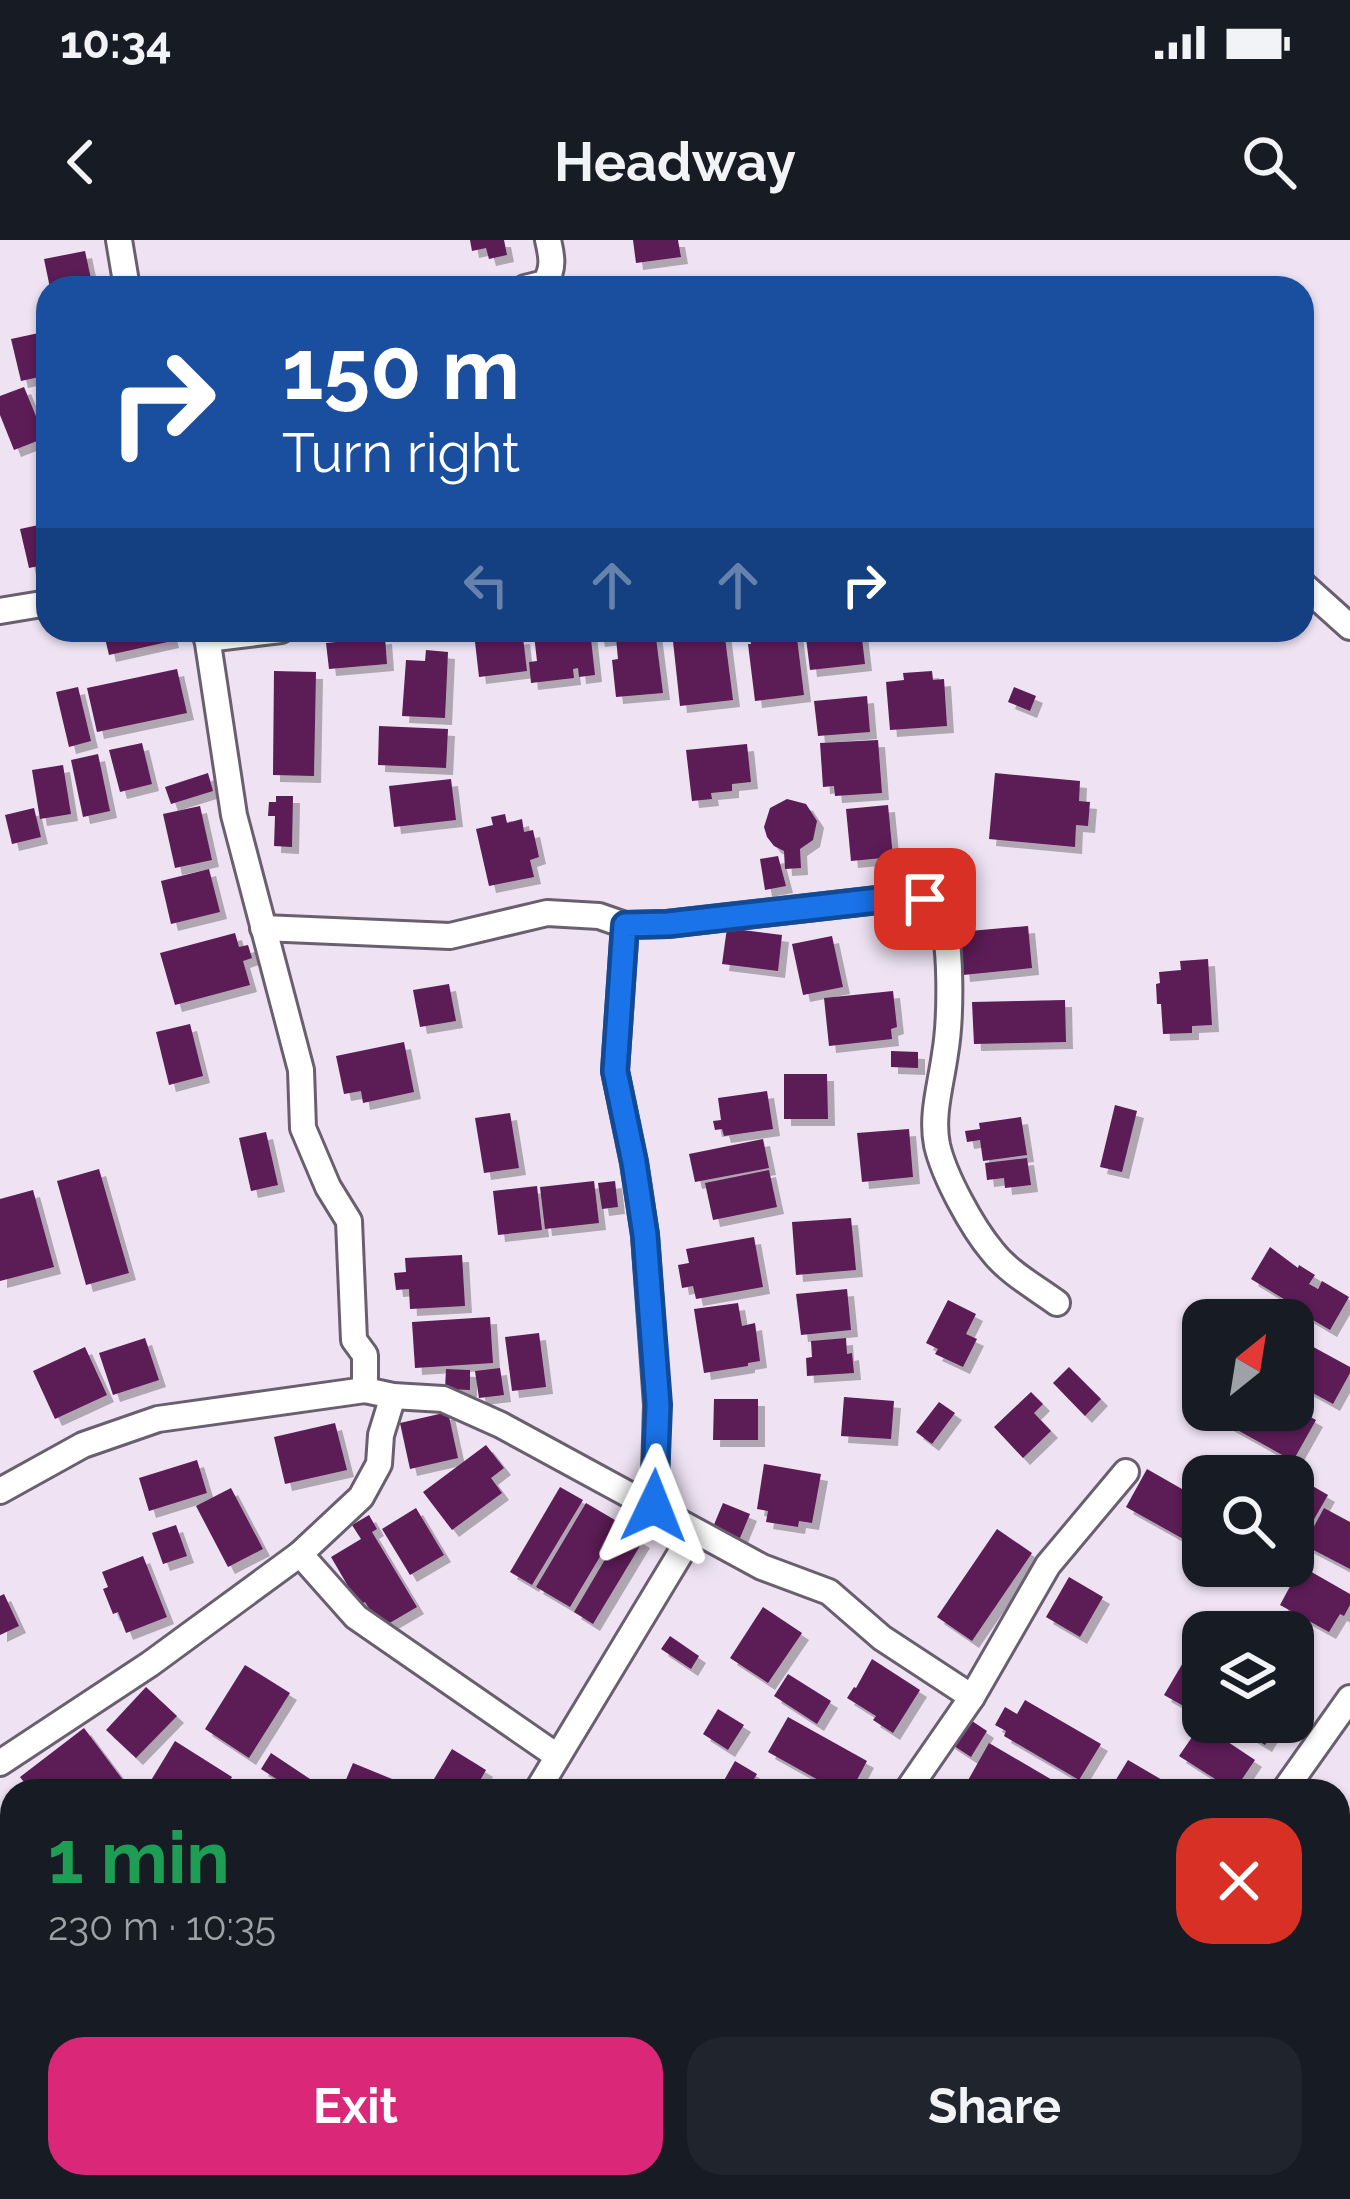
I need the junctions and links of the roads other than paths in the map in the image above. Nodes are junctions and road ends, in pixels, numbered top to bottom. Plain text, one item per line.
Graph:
1 (119, 240) edge
2 (548, 240) edge
3 (125, 276) edge
4 (550, 276) edge
5 (1314, 595) edge
6 (36, 605) edge
7 (0, 610) edge
8 (1350, 627) edge
9 (207, 642) edge
10 (625, 925) junction
11 (263, 928) junction
12 (1057, 1303) dead end
13 (365, 1390) junction
14 (393, 1396) junction
15 (1126, 1472) dead end
16 (0, 1491) edge
17 (654, 1506) junction
18 (694, 1531) junction
19 (300, 1554) junction
20 (972, 1697) junction
21 (1350, 1698) edge
22 (557, 1756) junction
23 (0, 1763) edge
24 (544, 1779) edge
25 (915, 1779) edge
26 (1292, 1779) edge

1 - 3 street
2 - 4 street
5 - 8 street
6 - 7 street
9 - 11 street
10 - 11 street
10 - 12 street
10 - 17 street
11 - 13 street
13 - 14 street
13 - 16 street
14 - 17 street
14 - 19 street
15 - 20 street
17 - 18 street
18 - 20 street
18 - 22 street
19 - 22 street
19 - 23 street
20 - 25 street
21 - 26 street
22 - 24 street

